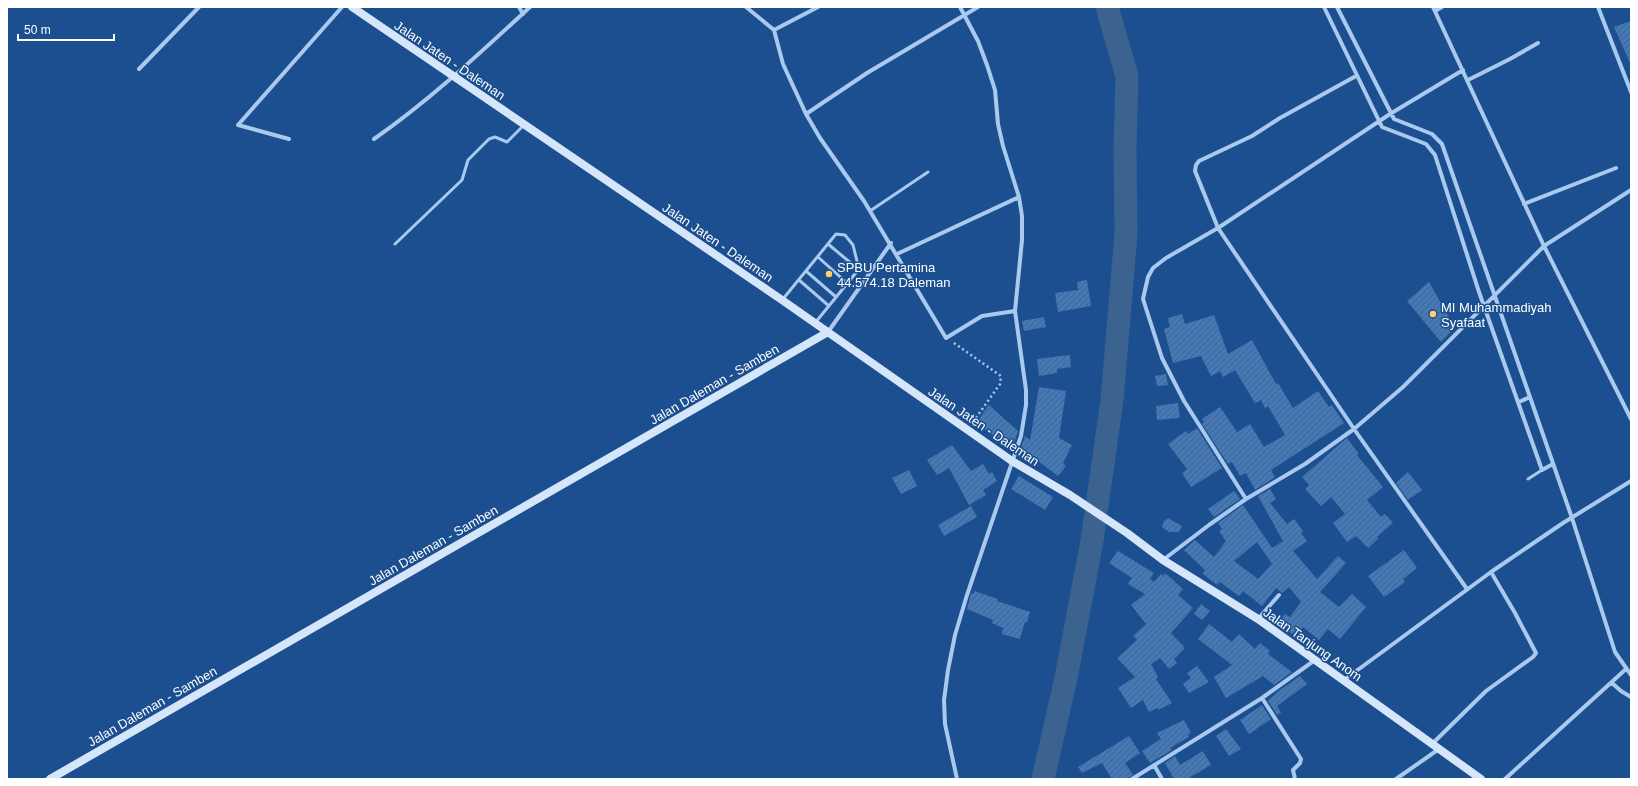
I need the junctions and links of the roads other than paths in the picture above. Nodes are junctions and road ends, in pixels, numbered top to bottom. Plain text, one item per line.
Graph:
1 (199, 7) edge
2 (342, 7) edge
3 (352, 7) edge
4 (519, 7) edge
5 (530, 7) edge
6 (746, 7) edge
7 (818, 7) edge
8 (960, 7) edge
9 (978, 7) edge
10 (1324, 7) edge
11 (1336, 7) edge
12 (1442, 7) edge
13 (1598, 7) edge
14 (1434, 9) edge
15 (523, 14) junction
16 (964, 15) junction
17 (774, 30) junction
18 (1538, 42) dead end
19 (139, 69) dead end
20 (1463, 70) junction
21 (452, 76) junction
22 (1356, 76) junction
23 (1468, 80) junction
24 (1631, 92) edge
25 (806, 114) junction
26 (1389, 115) junction
27 (1380, 122) junction
28 (524, 125) junction
29 (288, 139) dead end
30 (374, 139) dead end
31 (1616, 168) dead end
32 (928, 172) dead end
33 (1631, 190) edge
34 (1018, 197) junction
35 (1524, 204) junction
36 (870, 211) junction
37 (1218, 228) junction
38 (891, 243) junction
39 (395, 244) dead end
40 (828, 244) junction
41 (1544, 246) junction
42 (897, 254) junction
43 (818, 257) junction
44 (858, 270) junction
45 (806, 271) junction
46 (798, 280) junction
47 (847, 283) junction
48 (1494, 295) junction
49 (836, 297) junction
50 (782, 300) junction
51 (1485, 304) junction
52 (829, 306) junction
53 (1015, 311) junction
54 (815, 323) junction
55 (828, 332) junction
56 (1528, 397) junction
57 (1519, 402) junction
58 (1631, 418) edge
59 (1354, 429) junction
60 (1012, 461) junction
61 (1552, 464) junction
62 (1543, 470) junction
63 (1528, 479) dead end
64 (1631, 481) edge
65 (1246, 499) junction
66 (1571, 518) junction
67 (1127, 533) joint
68 (1163, 560) junction
69 (1491, 572) junction
70 (1467, 589) junction
71 (1279, 595) dead end
72 (1258, 619) junction
73 (1316, 660) junction
74 (1624, 670) junction
75 (1631, 674) edge
76 (1344, 680) junction
77 (1613, 681) junction
78 (1631, 697) edge
79 (1262, 698) junction
80 (1432, 744) junction
81 (1439, 749) junction
82 (1154, 765) junction
83 (50, 779) edge
84 (957, 779) edge
85 (1132, 779) edge
86 (1162, 779) edge
87 (1295, 779) edge
88 (1396, 779) edge
89 (1481, 779) edge
90 (1505, 779) edge

1 - 19 street
2 - 29 street
3 - 21 main road, Jalan Jaten - Daleman
4 - 15 street
5 - 15 street
6 - 17 street
7 - 17 street
8 - 16 street
9 - 16 street
10 - 22 street
11 - 26 street
12 - 14 street
13 - 24 street
14 - 20 street
15 - 21 street
16 - 25 street
16 - 34 street
17 - 25 street
18 - 23 street
20 - 23 street
20 - 26 street
21 - 28 main road, Jalan Jaten - Daleman
21 - 30 street
22 - 27 street
22 - 37 street
23 - 35 street
25 - 36 street
26 - 27 street
26 - 48 street
27 - 37 street
27 - 51 street
28 - 39 lane
28 - 50 main road, Jalan Jaten - Daleman
31 - 35 street
32 - 36 lane
33 - 41 street
34 - 42 street
34 - 53 street
35 - 41 street
36 - 38 street
37 - 59 street
37 - 65 street
38 - 42 street
38 - 55 street
40 - 43 lane
40 - 44 lane
40 - 44 lane
41 - 48 street
41 - 58 street
42 - 53 street
43 - 45 lane
43 - 47 lane
44 - 47 lane
45 - 46 lane
45 - 49 lane
46 - 50 lane
46 - 52 lane
47 - 49 lane
48 - 51 street
48 - 56 street
49 - 52 lane
50 - 54 main road, Jalan Jaten - Daleman
51 - 57 street
51 - 59 street
52 - 54 lane
53 - 60 street
54 - 55 main road, Jalan Jaten - Daleman
55 - 60 main road, Jalan Jaten - Daleman
55 - 83 main road, Jalan Daleman - Samben
56 - 57 street
56 - 61 street
57 - 62 street
59 - 65 street
59 - 70 street
60 - 67 main road, Jalan Jaten - Daleman
60 - 84 street
61 - 62 street
61 - 66 street
62 - 63 lane
64 - 66 street
65 - 68 street
66 - 69 street
66 - 74 street
67 - 68 main road, Jalan Tanjung Anom
68 - 72 main road, Jalan Tanjung Anom
69 - 70 street
69 - 80 street
70 - 76 street
71 - 72 street
72 - 73 main road, Jalan Tanjung Anom
73 - 76 main road, Jalan Tanjung Anom
73 - 79 street
74 - 75 street
74 - 77 street
76 - 80 main road, Jalan Tanjung Anom
77 - 78 street
77 - 90 street
79 - 82 street
79 - 87 street
80 - 81 main road, Jalan Tanjung Anom
81 - 88 street
81 - 89 main road, Jalan Tanjung Anom
82 - 85 street
82 - 86 street

